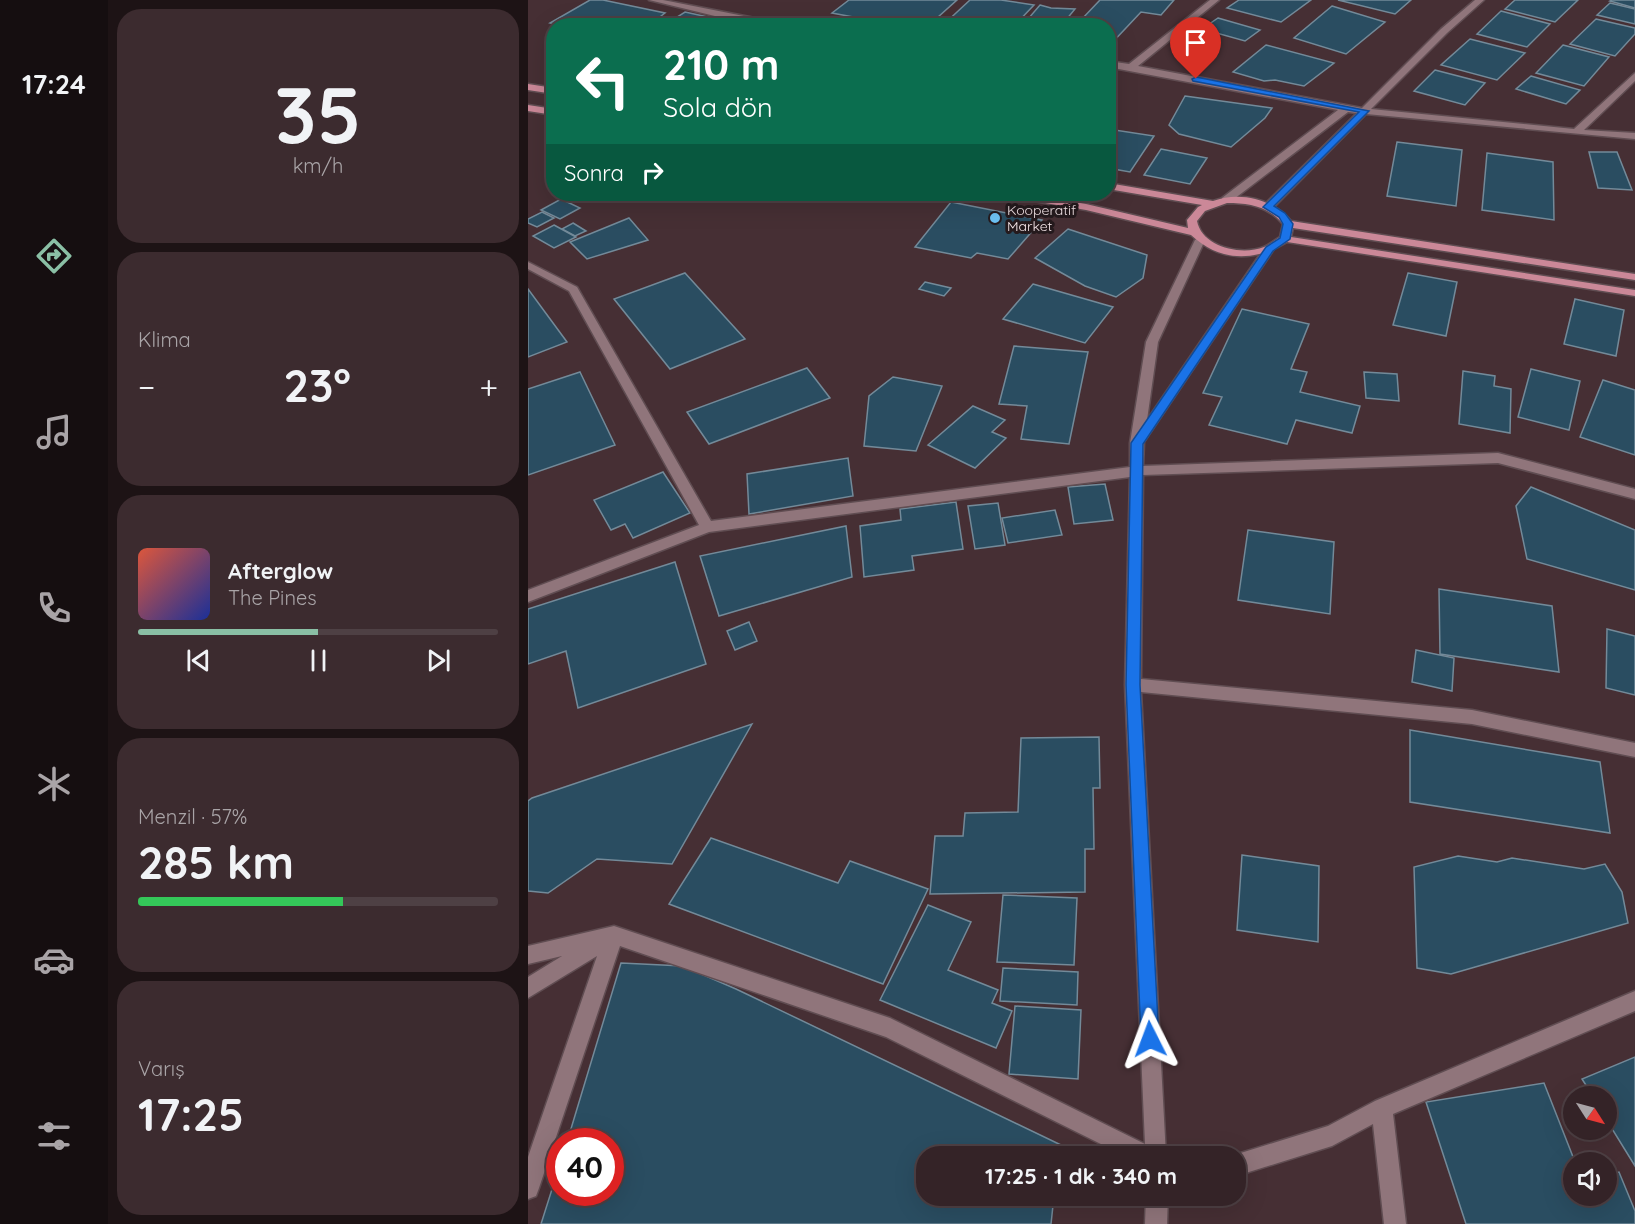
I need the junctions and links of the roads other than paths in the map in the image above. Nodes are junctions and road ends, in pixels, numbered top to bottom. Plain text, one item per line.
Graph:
1 (653, 0) edge
2 (1215, 0) edge
3 (1480, 0) edge
4 (739, 18) edge
5 (1116, 65) edge
6 (1131, 67) junction
7 (1635, 75) edge
8 (528, 87) edge
9 (546, 90) edge
10 (528, 108) edge
11 (1346, 109) junction
12 (546, 111) edge
13 (1365, 111) junction
14 (1576, 132) junction
15 (1635, 136) edge
16 (1116, 187) edge
17 (1226, 200) junction
18 (1051, 201) edge
19 (1212, 204) junction
20 (1268, 207) junction
21 (1288, 224) junction
22 (1196, 236) junction
23 (1285, 239) junction
24 (1269, 249) junction
25 (528, 265) edge
26 (1635, 277) edge
27 (1635, 293) edge
28 (1137, 443) junction
29 (1137, 471) junction
30 (1635, 494) edge
31 (707, 527) junction
32 (528, 596) edge
33 (1133, 685) junction
34 (1635, 750) edge
35 (614, 935) junction
36 (528, 955) edge
37 (528, 988) edge
38 (1635, 1001) edge
39 (1382, 1108) junction
40 (1127, 1146) edge
41 (1156, 1146) edge
42 (1246, 1162) edge
43 (528, 1188) edge
44 (1157, 1206) edge
45 (1156, 1224) edge
46 (1395, 1224) edge

1 - 4 street
2 - 6 street
3 - 13 street
5 - 6 street
6 - 11 street
7 - 14 street
8 - 9 main road
10 - 12 main road
11 - 13 street
11 - 17 street
13 - 14 street
13 - 20 street
14 - 15 street
16 - 19 main road
17 - 19 main road
17 - 20 main road
18 - 22 main road
19 - 22 main road
20 - 21 main road
21 - 23 main road
21 - 26 main road
22 - 24 main road
22 - 28 street
23 - 24 main road
23 - 27 main road
24 - 28 street
25 - 31 street
28 - 29 street
29 - 30 street
29 - 31 street
29 - 33 street
31 - 32 street
33 - 34 street
33 - 41 street
35 - 36 street
35 - 37 street
35 - 40 street
35 - 43 street
38 - 39 street
39 - 42 street
39 - 46 street
44 - 45 street

